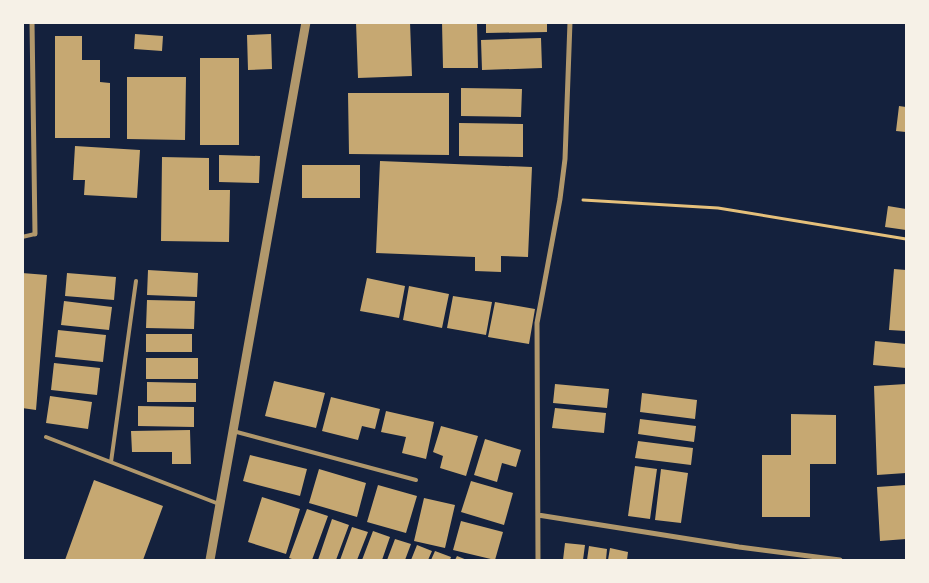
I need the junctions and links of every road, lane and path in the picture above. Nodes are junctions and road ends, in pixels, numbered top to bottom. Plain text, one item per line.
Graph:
1 (32, 22) edge
2 (306, 22) edge
3 (570, 22) edge
4 (560, 199) junction
5 (35, 234) joint
6 (22, 237) edge
7 (906, 239) edge
8 (136, 281) dead end
9 (233, 431) junction
10 (46, 437) dead end
11 (111, 462) junction
12 (416, 480) dead end
13 (220, 505) junction
14 (538, 515) junction
15 (210, 560) edge
16 (538, 560) edge
17 (840, 560) edge

1 - 5 street
2 - 9 street
3 - 4 street
4 - 7 path
4 - 14 street
5 - 6 lane
8 - 11 lane
9 - 12 lane
9 - 13 street
10 - 11 lane
11 - 13 lane
13 - 15 street
14 - 16 street
14 - 17 street

